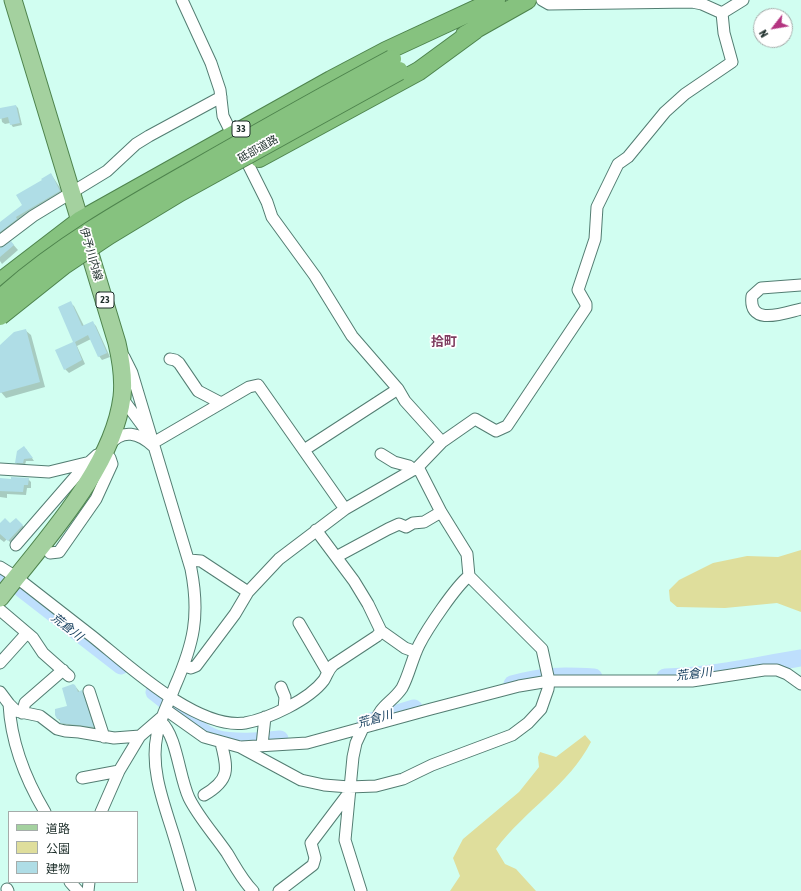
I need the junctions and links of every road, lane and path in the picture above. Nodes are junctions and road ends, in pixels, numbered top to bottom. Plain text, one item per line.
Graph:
1 (13, 0) edge
2 (182, 0) edge
3 (496, 0) edge
4 (503, 0) edge
5 (527, 0) edge
6 (542, 0) edge
7 (744, 0) edge
8 (722, 13) junction
9 (475, 30) junction
10 (395, 65) junction
11 (221, 97) junction
12 (232, 134) junction
13 (248, 164) junction
14 (72, 193) junction
15 (81, 220) junction
16 (0, 241) edge
17 (91, 254) junction
18 (0, 282) edge
19 (801, 285) edge
20 (0, 299) edge
21 (801, 309) edge
22 (0, 316) edge
23 (0, 325) edge
24 (117, 343) junction
25 (170, 359) dead end
26 (398, 389) junction
27 (122, 398) junction
28 (221, 403) junction
29 (153, 442) junction
30 (442, 442) junction
31 (304, 450) junction
32 (106, 451) junction
33 (381, 454) dead end
34 (89, 462) junction
35 (0, 469) edge
36 (415, 469) junction
37 (345, 509) junction
38 (442, 512) junction
39 (316, 530) junction
40 (16, 545) dead end
41 (50, 553) dead end
42 (336, 557) junction
43 (189, 560) junction
44 (0, 567) edge
45 (469, 576) junction
46 (15, 578) junction
47 (248, 592) junction
48 (0, 598) edge
49 (0, 610) edge
50 (298, 623) dead end
51 (381, 631) junction
52 (27, 634) junction
53 (416, 652) junction
54 (2, 665) edge
55 (184, 666) junction
56 (327, 671) junction
57 (549, 681) junction
58 (801, 684) edge
59 (281, 687) dead end
60 (89, 691) dead end
61 (0, 692) edge
62 (9, 704) junction
63 (166, 708) junction
64 (284, 709) junction
65 (22, 713) junction
66 (265, 717) junction
67 (376, 724) junction
68 (364, 728) junction
69 (140, 736) junction
70 (104, 737) junction
71 (221, 743) junction
72 (262, 745) junction
73 (240, 747) junction
74 (119, 771) junction
75 (82, 778) dead end
76 (348, 790) junction
77 (204, 795) dead end
78 (44, 811) edge
79 (101, 811) edge
80 (71, 883) edge
81 (78, 891) edge
82 (190, 891) edge
83 (253, 891) edge
84 (279, 891) edge
85 (361, 891) edge

1 - 14 main road, 伊予川内線 / 23
2 - 11 street
3 - 12 highway, 33
4 - 10 highway, 砥部道路 / 33
5 - 9 highway, 砥部道路 / 33
6 - 8 street
7 - 8 street
8 - 30 street
9 - 10 highway, 砥部道路 / 33
9 - 13 highway, 33
10 - 20 highway, 砥部道路 / 33, bridge
10 - 22 highway, 砥部道路 / 33, bridge
11 - 12 street
11 - 14 street
12 - 13 highway, 33
12 - 15 highway, 33
13 - 17 highway, 33
13 - 26 street
14 - 15 main road, 伊予川内線 / 23
14 - 16 street
15 - 17 main road, 伊予川内線 / 23
15 - 18 highway, 33
17 - 23 highway, 33
17 - 24 main road, 伊予川内線 / 23
19 - 21 street
24 - 27 main road, 伊予川内線 / 23
24 - 29 street
25 - 28 street
26 - 30 street
26 - 31 street
27 - 29 street
27 - 32 main road, 伊予川内線 / 23
28 - 29 street
28 - 31 street
29 - 32 street
29 - 43 street
30 - 36 street
31 - 37 street
32 - 34 street
32 - 41 street
32 - 46 main road, 伊予川内線 / 23
33 - 36 street
34 - 35 street
34 - 40 street
36 - 37 street
36 - 38 street
37 - 39 street
38 - 42 street
38 - 45 street
39 - 42 street
39 - 47 street
42 - 51 street
43 - 47 street
43 - 55 street
44 - 46 street
45 - 53 street
45 - 57 street
46 - 48 main road, 伊予川内線 / 23
46 - 63 street
47 - 55 street
49 - 52 street
50 - 56 street
51 - 53 street
51 - 56 street
52 - 54 street
52 - 65 street
53 - 67 street
55 - 63 street
56 - 64 street
57 - 58 street
57 - 67 street
57 - 76 street
59 - 64 street
60 - 70 street
61 - 62 street
62 - 65 street
62 - 78 street
63 - 66 street
63 - 69 street
63 - 71 street
63 - 82 street
63 - 83 street
64 - 66 street
65 - 70 street
66 - 72 street
67 - 68 street
68 - 72 street
68 - 76 street
69 - 70 street
69 - 74 street
71 - 73 street
71 - 77 street
72 - 73 street
73 - 76 street
74 - 75 street
74 - 79 street
76 - 84 street
76 - 85 street
80 - 81 street

